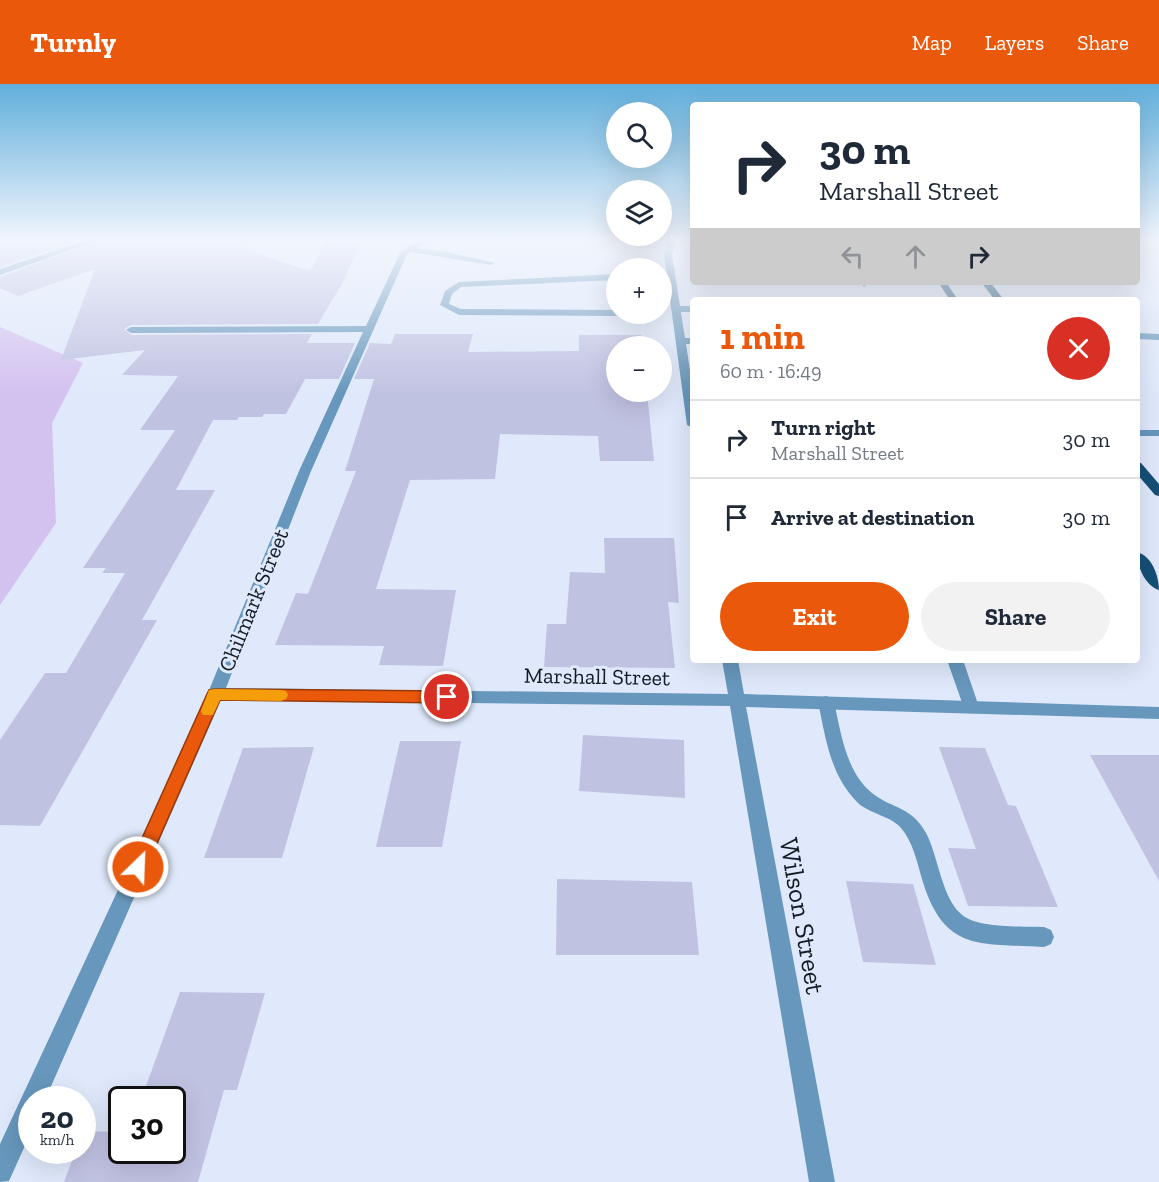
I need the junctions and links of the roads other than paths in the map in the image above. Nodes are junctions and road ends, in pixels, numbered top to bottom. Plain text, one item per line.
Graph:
1 (386, 292) edge
2 (449, 292) edge
3 (672, 295) edge
4 (676, 309) junction
5 (690, 309) edge
6 (606, 313) edge
7 (370, 329) junction
8 (131, 330) dead end
9 (1140, 336) edge
10 (1159, 337) edge
11 (681, 341) junction
12 (690, 342) edge
13 (690, 404) edge
14 (1140, 433) edge
15 (1159, 433) edge
16 (1140, 470) edge
17 (1159, 492) edge
18 (1140, 560) edge
19 (1159, 585) edge
20 (730, 663) edge
21 (956, 663) edge
22 (215, 694) junction
23 (736, 700) junction
24 (826, 702) junction
25 (971, 707) junction
26 (1159, 713) edge
27 (1044, 937) dead end
28 (39, 1086) edge
29 (18, 1132) edge
30 (0, 1172) edge
31 (822, 1182) edge

1 - 7 street, Chilmark Street
2 - 6 street
3 - 4 street
4 - 5 street
4 - 11 street
7 - 8 street
7 - 22 street, Chilmark Street
9 - 10 street
11 - 12 street
11 - 13 street
14 - 15 street
16 - 17 main road
18 - 19 main road
20 - 23 street, Wilson Street
21 - 25 street
22 - 23 street, Marshall Street
22 - 28 street, Chilmark Street
23 - 24 street, Marshall Street
23 - 31 street, Wilson Street
24 - 25 street, Marshall Street
24 - 27 street
25 - 26 street, Marshall Street
29 - 30 street, Chilmark Street

